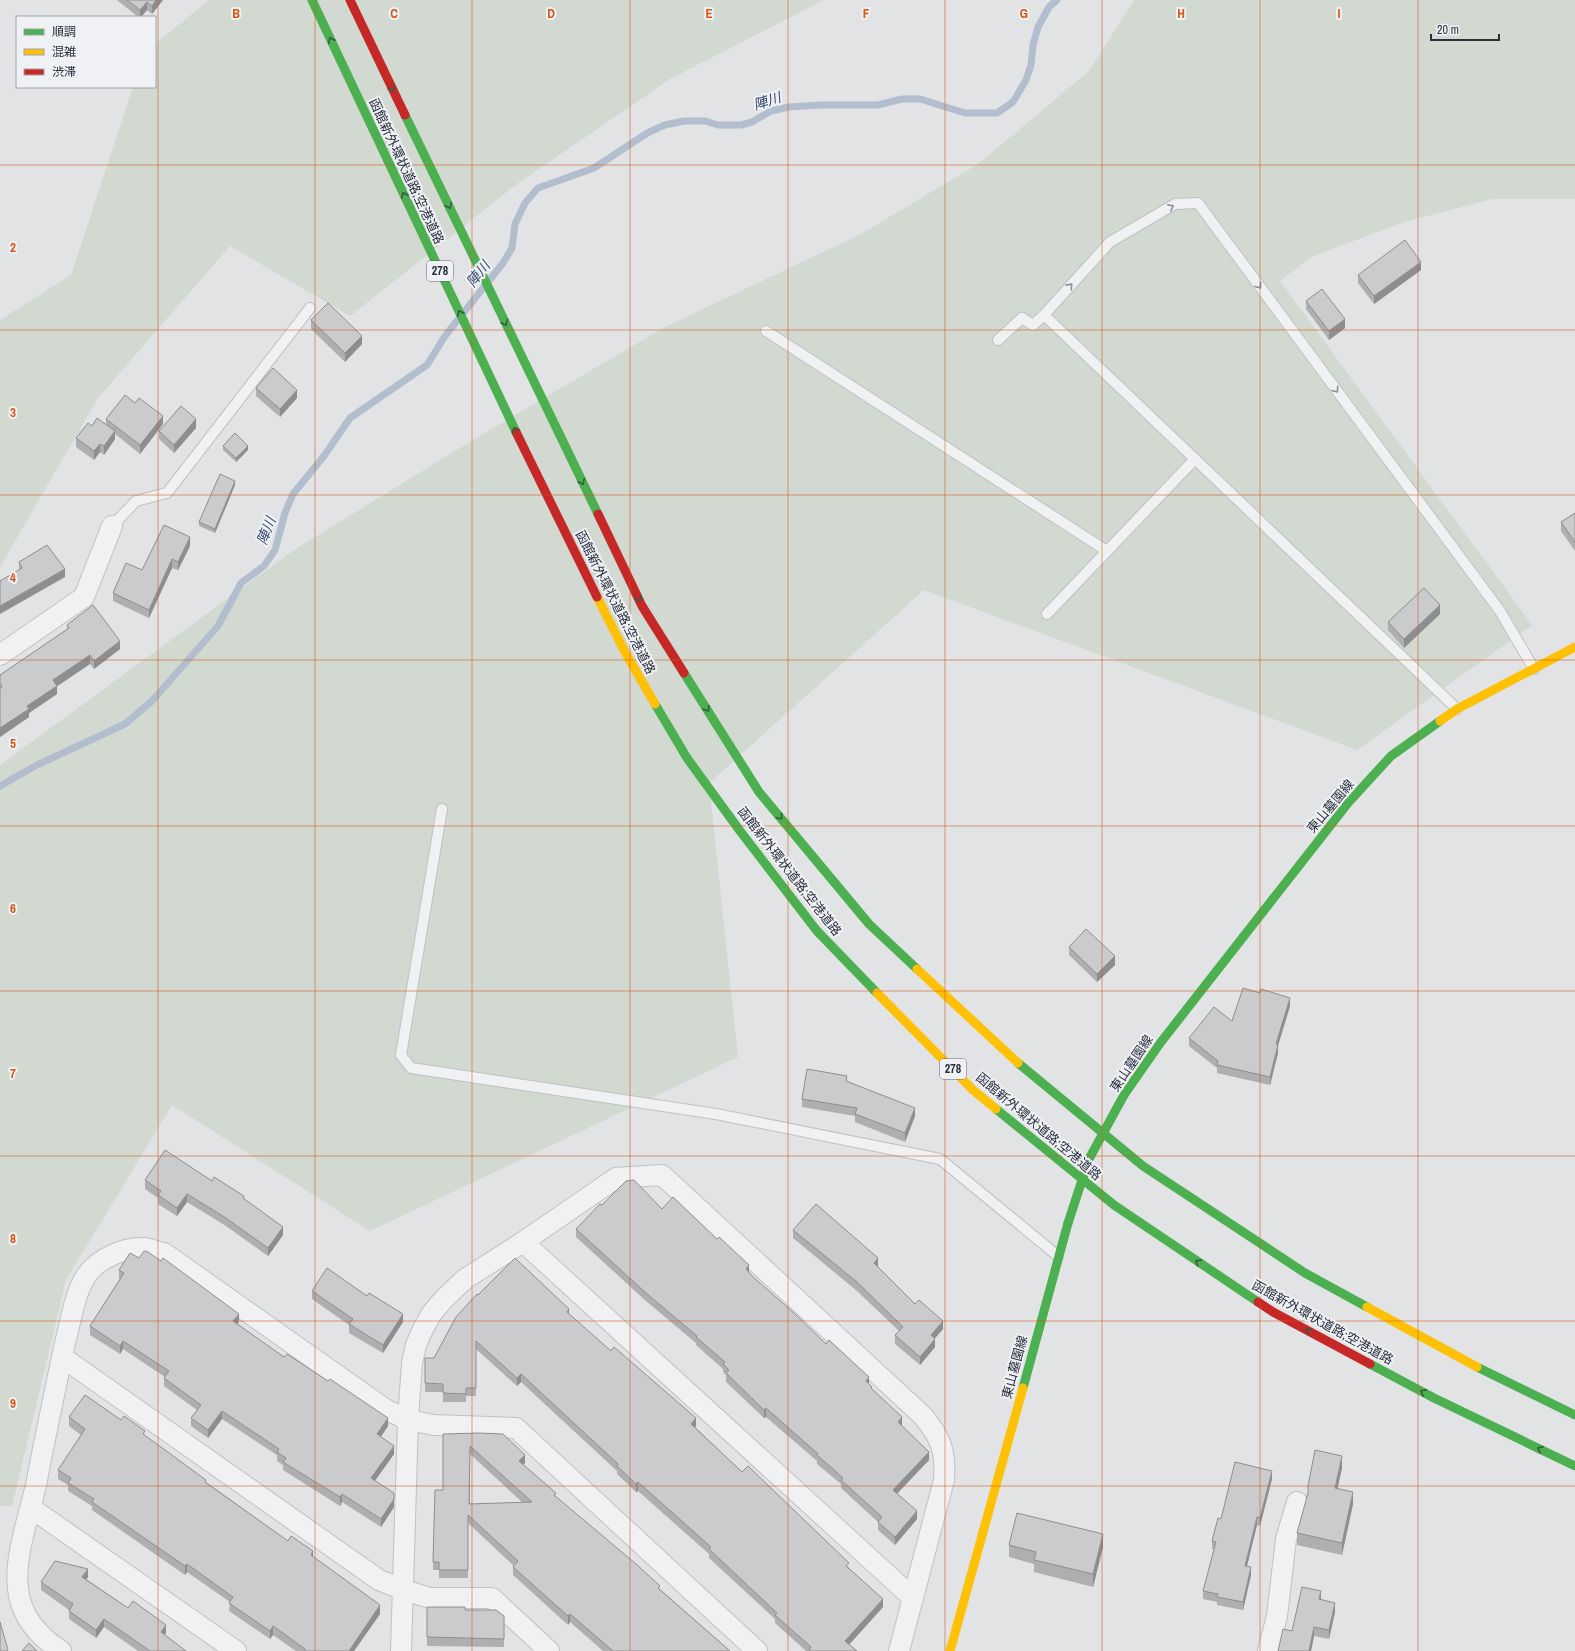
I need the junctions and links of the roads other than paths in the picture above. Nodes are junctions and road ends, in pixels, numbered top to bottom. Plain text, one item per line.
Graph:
1 (312, 0) edge
2 (350, 0) edge
3 (310, 308) dead end
4 (1044, 315) junction
5 (766, 331) dead end
6 (998, 340) dead end
7 (1195, 458) junction
8 (112, 526) joint
9 (1107, 551) junction
10 (1047, 614) dead end
11 (1575, 647) edge
12 (0, 655) edge
13 (1534, 669) junction
14 (1457, 710) junction
15 (442, 809) dead end
16 (523, 1242) junction
17 (1058, 1256) junction
18 (62, 1357) junction
19 (1575, 1415) edge
20 (408, 1420) junction
21 (1575, 1466) edge
22 (1297, 1502) dead end
23 (31, 1508) junction
24 (404, 1590) junction
25 (913, 1598) junction
26 (543, 1649) edge
27 (61, 1651) edge
28 (236, 1651) edge
29 (401, 1651) edge
30 (757, 1651) edge
31 (899, 1651) edge
32 (950, 1651) edge
33 (1268, 1651) edge

21 -> 1 main road, 函館新外環状道路;空港道路 / 278
2 -> 19 main road, 函館新外環状道路;空港道路
3 - 8 lane
4 - 6 lane
4 - 7 lane
4 -> 13 lane
5 - 9 lane
7 - 9 lane
7 - 14 lane
8 - 12 street
9 - 10 lane
11 - 13 main road, 東山墓園線
13 - 14 main road, 東山墓園線
14 - 17 main road, 東山墓園線, bridge
15 - 17 lane
16 - 20 street
16 - 25 street
16 - 25 street
17 - 32 main road, 東山墓園線
18 - 20 street
18 - 23 street
18 - 24 street
20 - 24 street
20 - 30 street
22 - 33 street
23 - 27 street
23 - 28 street
24 - 26 street
24 - 29 street
25 - 31 street

